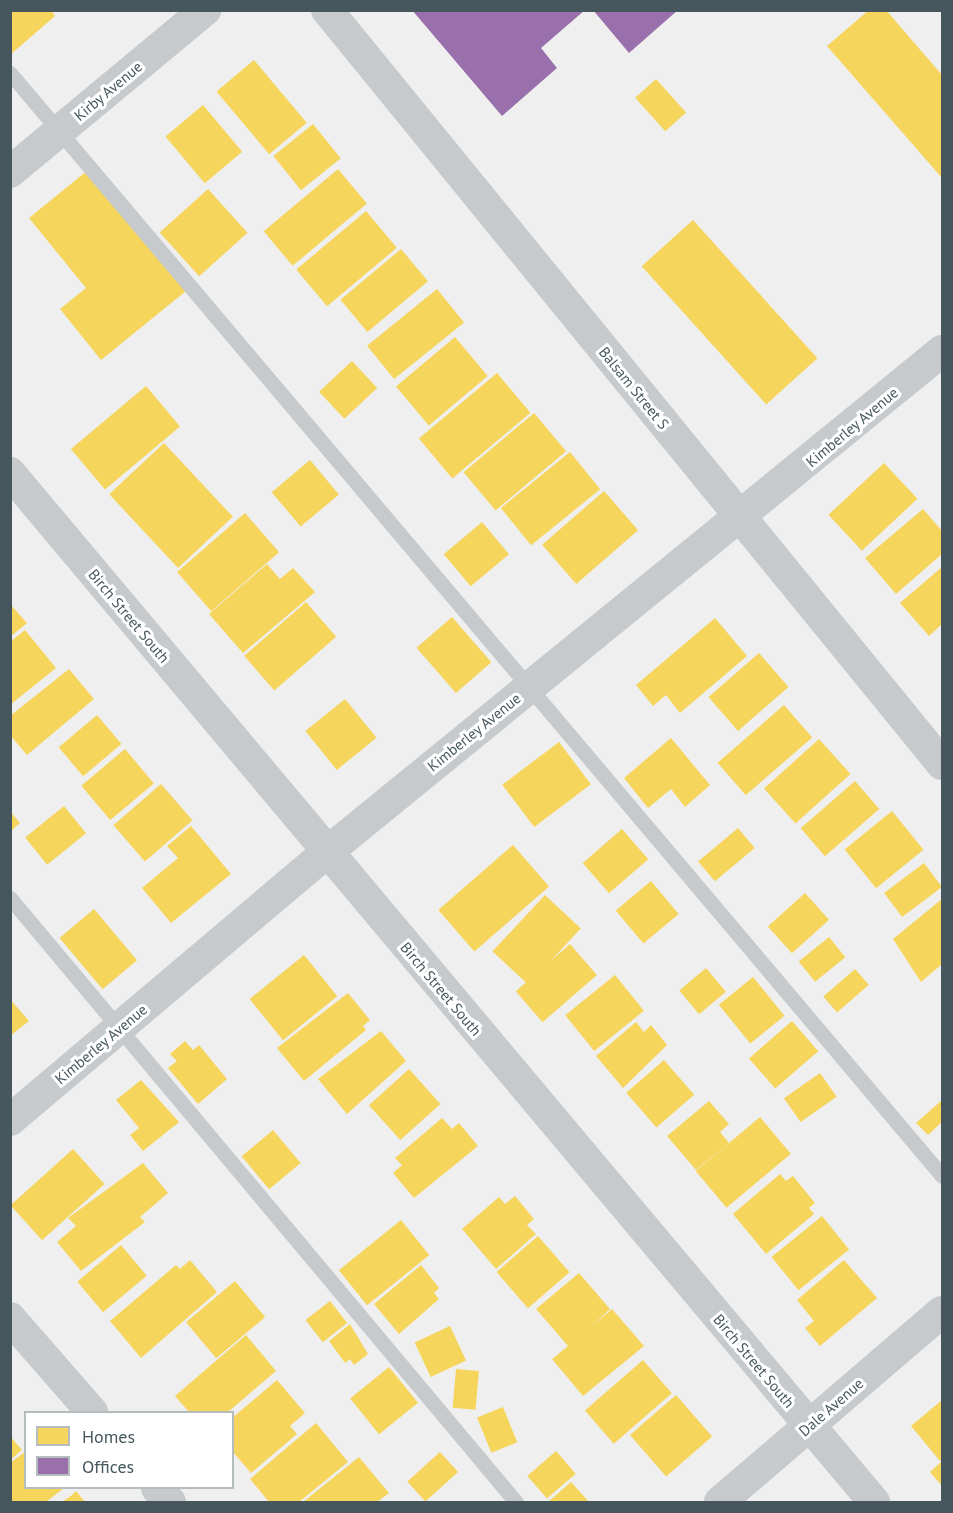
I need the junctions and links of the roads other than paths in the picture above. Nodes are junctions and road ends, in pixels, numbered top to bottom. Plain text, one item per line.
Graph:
1 (205, 10) edge
2 (327, 10) edge
3 (10, 73) edge
4 (60, 131) junction
5 (10, 172) edge
6 (942, 354) edge
7 (10, 473) edge
8 (741, 519) junction
9 (527, 688) junction
10 (942, 764) edge
11 (326, 853) junction
12 (10, 898) edge
13 (121, 1028) junction
14 (10, 1120) edge
15 (942, 1176) edge
16 (942, 1312) edge
17 (10, 1318) edge
18 (90, 1411) edge
19 (809, 1426) junction
20 (158, 1489) edge
21 (170, 1503) edge
22 (516, 1503) edge
23 (720, 1503) edge
24 (874, 1503) edge

1 - 4 street, Kirby Avenue
2 - 8 street, Balsam Street S
3 - 4 lane
4 - 5 street, Kirby Avenue
4 - 9 lane
6 - 8 street, Kimberley Avenue
7 - 11 street, Birch Street South
8 - 9 street, Kimberley Avenue
8 - 10 street, Balsam Street S
9 - 11 street, Kimberley Avenue
9 - 15 lane
11 - 13 street, Kimberley Avenue
11 - 19 street, Birch Street South
12 - 13 lane
13 - 14 street, Kimberley Avenue
13 - 22 lane
16 - 19 street, Dale Avenue
17 - 18 street
19 - 23 street, Dale Avenue
19 - 24 street, Birch Street South
20 - 21 street

